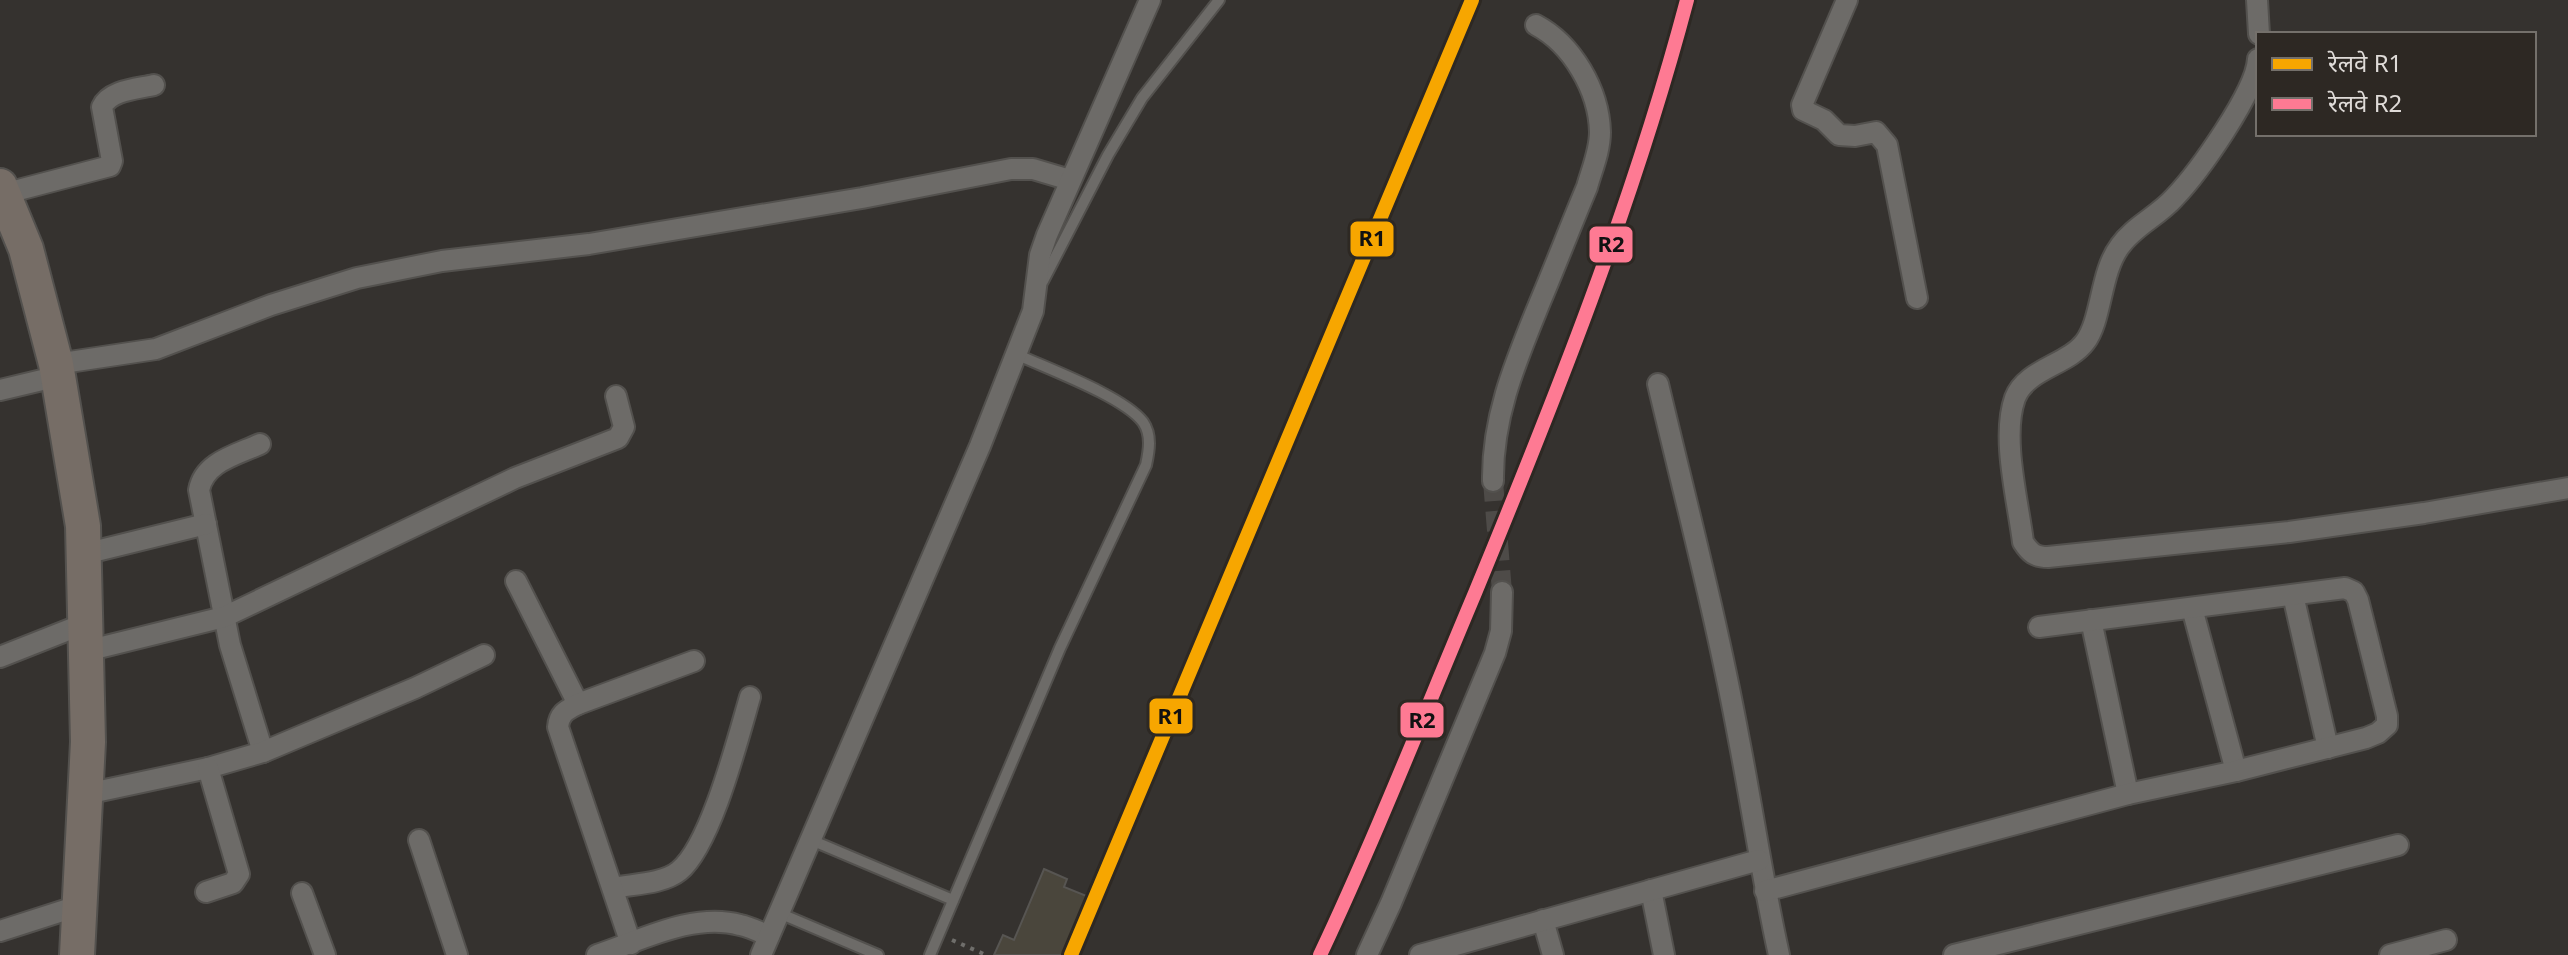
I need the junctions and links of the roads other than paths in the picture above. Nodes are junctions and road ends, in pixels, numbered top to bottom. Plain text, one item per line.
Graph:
1 (1150, 0) edge
2 (1219, 0) edge
3 (1847, 0) edge
4 (2257, 0) edge
5 (1536, 25) dead end
6 (2259, 32) edge
7 (2256, 66) edge
8 (154, 85) dead end
9 (1070, 180) junction
10 (2, 190) edge
11 (1037, 293) junction
12 (1917, 298) dead end
13 (1016, 354) junction
14 (58, 370) junction
15 (1658, 384) dead end
16 (0, 390) edge
17 (616, 396) dead end
18 (260, 444) dead end
19 (1493, 481) tunnel mouth
20 (2568, 488) edge
21 (206, 524) junction
22 (84, 554) junction
23 (516, 581) dead end
24 (1502, 592) tunnel mouth
25 (2293, 595) junction
26 (2192, 608) junction
27 (224, 617) junction
28 (2091, 620) junction
29 (2039, 627) dead end
30 (86, 637) junction
31 (484, 655) dead end
32 (0, 657) edge
33 (694, 661) dead end
34 (750, 697) dead end
35 (578, 704) junction
36 (2328, 748) junction
37 (263, 752) junction
38 (208, 768) junction
39 (2236, 771) junction
40 (86, 794) junction
41 (2128, 794) junction
42 (419, 840) dead end
43 (811, 840) junction
44 (2398, 845) dead end
45 (1759, 860) junction
46 (613, 888) junction
47 (1651, 890) junction
48 (1765, 891) junction
49 (206, 892) dead end
50 (302, 893) dead end
51 (953, 900) junction
52 (81, 905) junction
53 (779, 913) junction
54 (1543, 920) junction
55 (0, 931) edge
56 (2446, 940) dead end
57 (631, 944) junction
58 (765, 946) edge
59 (77, 955) edge
60 (325, 955) edge
61 (457, 955) edge
62 (597, 955) edge
63 (878, 955) edge
64 (930, 955) edge
65 (1367, 955) edge
66 (1420, 955) edge
67 (1553, 955) edge
68 (1664, 955) edge
69 (1779, 955) edge
70 (1954, 955) edge
71 (2390, 955) edge

1 - 9 street
2 - 11 lane
3 - 12 street
4 - 6 street
5 - 19 street
7 - 20 street
8 - 10 street
9 - 11 street
9 - 14 street
10 - 14 main road
11 - 13 street
13 - 43 street
13 - 51 lane
14 - 16 street
14 - 22 main road
15 - 45 street
17 - 27 street
18 - 21 street
21 - 22 street
21 - 27 street
22 - 30 main road
23 - 35 street
24 - 65 street
25 - 26 street
25 - 36 street
25 - 36 street
26 - 28 street
26 - 39 street
27 - 30 street
27 - 37 street
28 - 29 street
28 - 41 street
30 - 32 street
30 - 40 main road
31 - 37 street
33 - 35 street
34 - 46 street
35 - 46 street
36 - 39 street
37 - 38 street
38 - 40 street
38 - 49 street
39 - 41 street
40 - 52 main road
41 - 48 street
42 - 61 street
43 - 51 lane
43 - 53 street
44 - 70 street
45 - 47 street
45 - 48 street
46 - 57 street
47 - 54 street
47 - 68 street
48 - 69 street
50 - 60 street
51 - 64 lane
52 - 55 street
52 - 59 main road
53 - 58 street
53 - 63 lane
54 - 66 street
54 - 67 street
56 - 71 street
57 - 58 street
57 - 62 street

